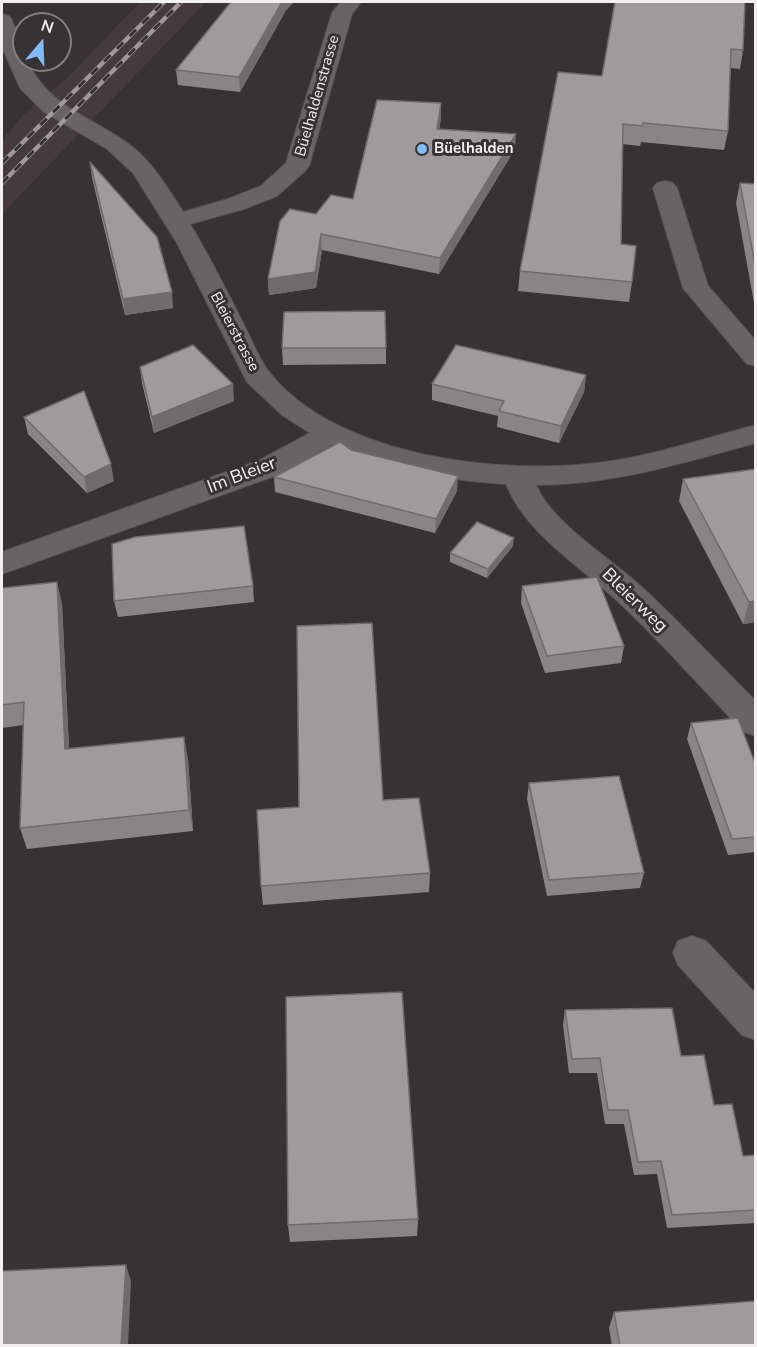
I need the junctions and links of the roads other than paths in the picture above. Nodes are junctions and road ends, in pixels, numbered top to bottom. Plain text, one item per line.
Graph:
1 (351, 2) edge
2 (2, 20) edge
3 (665, 188) dead end
4 (176, 220) junction
5 (756, 358) edge
6 (332, 434) junction
7 (756, 434) edge
8 (518, 477) junction
9 (2, 563) edge
10 (756, 723) edge
11 (692, 952) dead end
12 (756, 1022) edge

1 - 4 street, Büelhaldenstrasse
2 - 4 street, Bleierstrasse
3 - 5 street
4 - 6 street, Bleierstrasse
6 - 8 street, Bleierstrasse
6 - 9 street, Im Bleier
7 - 8 street, Bleierstrasse
8 - 10 street, Bleierweg
11 - 12 street

